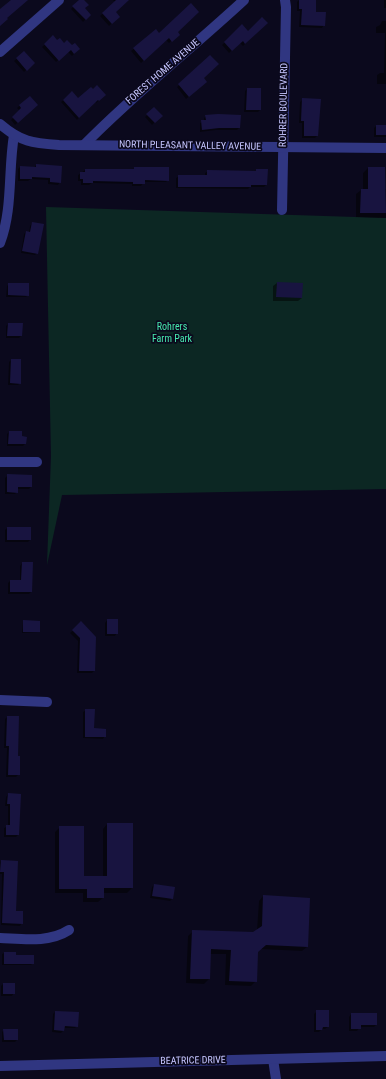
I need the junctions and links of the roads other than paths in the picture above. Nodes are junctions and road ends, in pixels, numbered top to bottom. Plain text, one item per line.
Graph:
1 (59, 0) edge
2 (244, 0) edge
3 (284, 0) edge
4 (0, 52) edge
5 (0, 124) edge
6 (14, 135) junction
7 (84, 146) junction
8 (283, 147) junction
9 (386, 148) edge
10 (282, 210) dead end
11 (0, 243) edge
12 (0, 462) edge
13 (37, 462) dead end
14 (0, 700) edge
15 (47, 702) dead end
16 (69, 930) dead end
17 (0, 938) edge
18 (386, 1056) edge
19 (274, 1059) junction
20 (0, 1066) edge
21 (276, 1079) edge

1 - 4 street
2 - 7 street, FOREST HOME AVENUE
3 - 8 street, ROHRER BOULEVARD
5 - 6 street, NORTH PLEASANT VALLEY AVENUE
6 - 7 street, NORTH PLEASANT VALLEY AVENUE
6 - 11 street
7 - 8 street, NORTH PLEASANT VALLEY AVENUE
8 - 9 street, NORTH PLEASANT VALLEY AVENUE
8 - 10 street, ROHRER BOULEVARD
12 - 13 street
14 - 15 street
16 - 17 street
18 - 19 street, BEATRICE DRIVE
19 - 20 street, BEATRICE DRIVE
19 - 21 street

